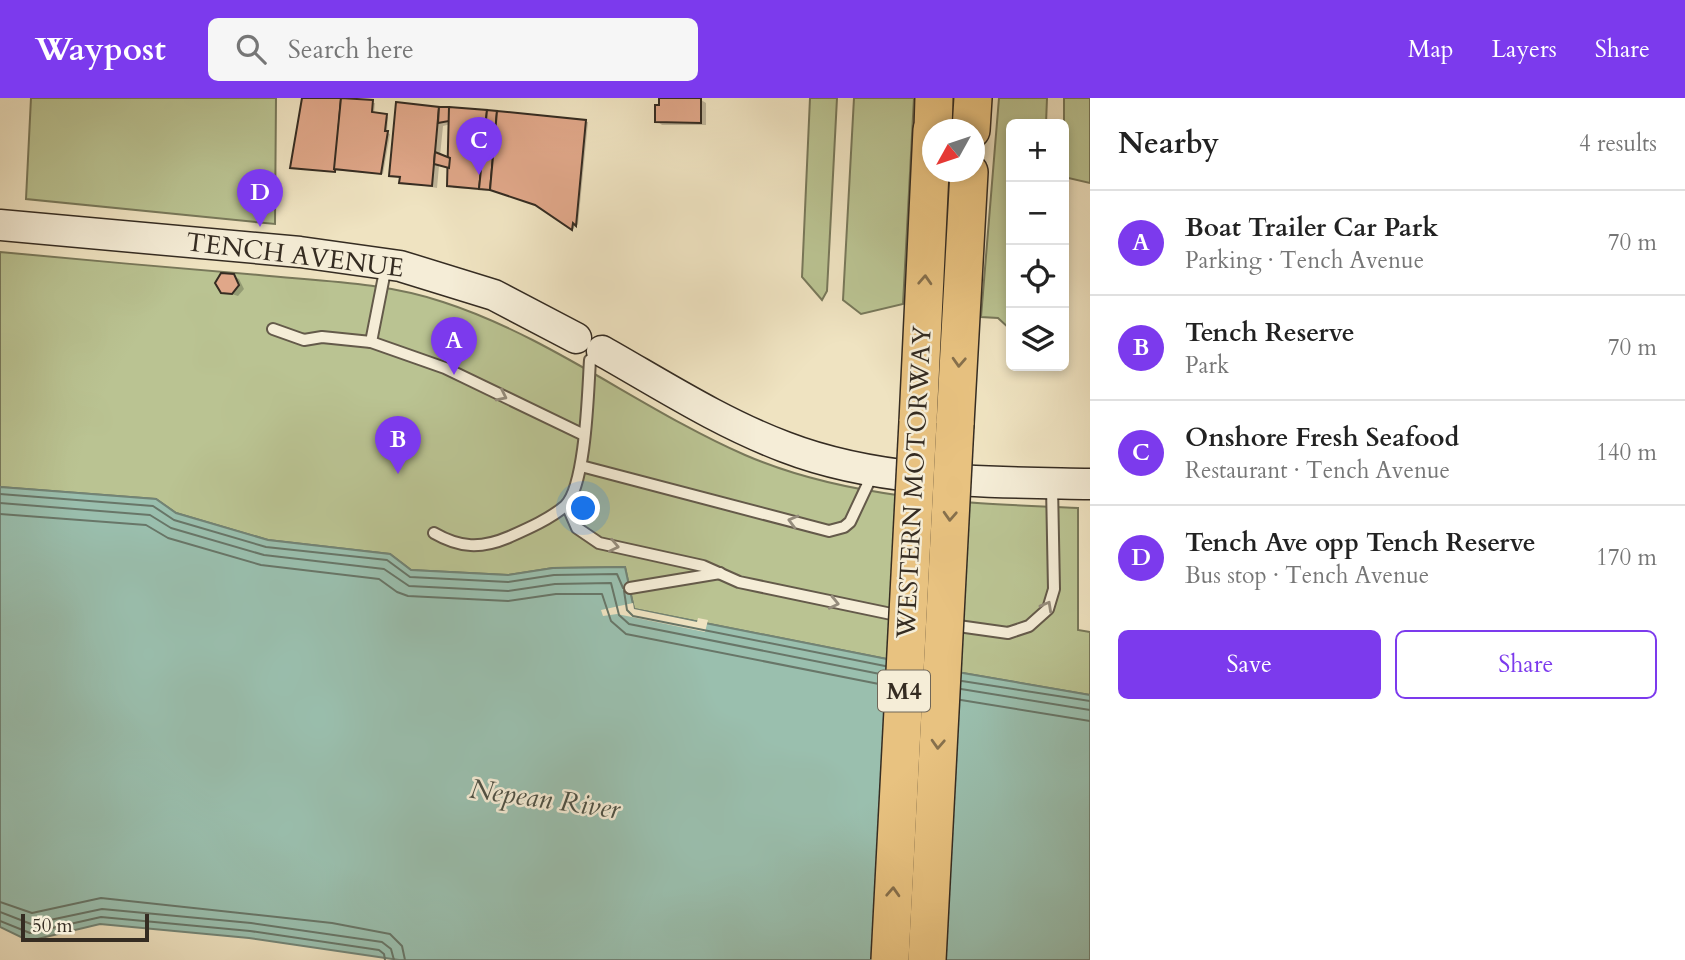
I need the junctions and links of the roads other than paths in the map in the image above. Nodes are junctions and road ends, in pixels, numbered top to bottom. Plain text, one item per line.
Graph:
1 (934, 98) edge
2 (973, 98) edge
3 (933, 119) edge
4 (972, 119) edge
5 (930, 182) edge
6 (968, 182) edge
7 (0, 225) edge
8 (387, 264) junction
9 (273, 329) dead end
10 (371, 342) junction
11 (589, 350) junction
12 (584, 435) junction
13 (581, 466) junction
14 (874, 471) junction
15 (1052, 483) junction
16 (1090, 484) edge
17 (567, 505) junction
18 (434, 533) dead end
19 (720, 573) junction
20 (630, 588) dead end
21 (917, 619) dead end
22 (930, 621) dead end
23 (890, 960) edge
24 (927, 960) edge

1 - 3 highway, WESTERN MOTORWAY / M4
2 - 4 highway
23 -> 5 highway, WESTERN MOTORWAY / M4, bridge
6 -> 24 highway, WESTERN MOTORWAY / M4, bridge
7 - 8 street, TENCH AVENUE
8 - 10 lane
8 - 11 street, TENCH AVENUE
9 - 10 lane
10 -> 12 lane
11 - 12 lane
11 - 14 street, TENCH AVENUE
12 - 13 lane
14 -> 13 lane
13 - 17 lane
14 - 15 street, TENCH AVENUE
15 - 16 street, TENCH AVENUE
22 -> 15 lane
17 - 18 lane
17 -> 19 lane
19 - 20 lane
19 -> 21 lane

